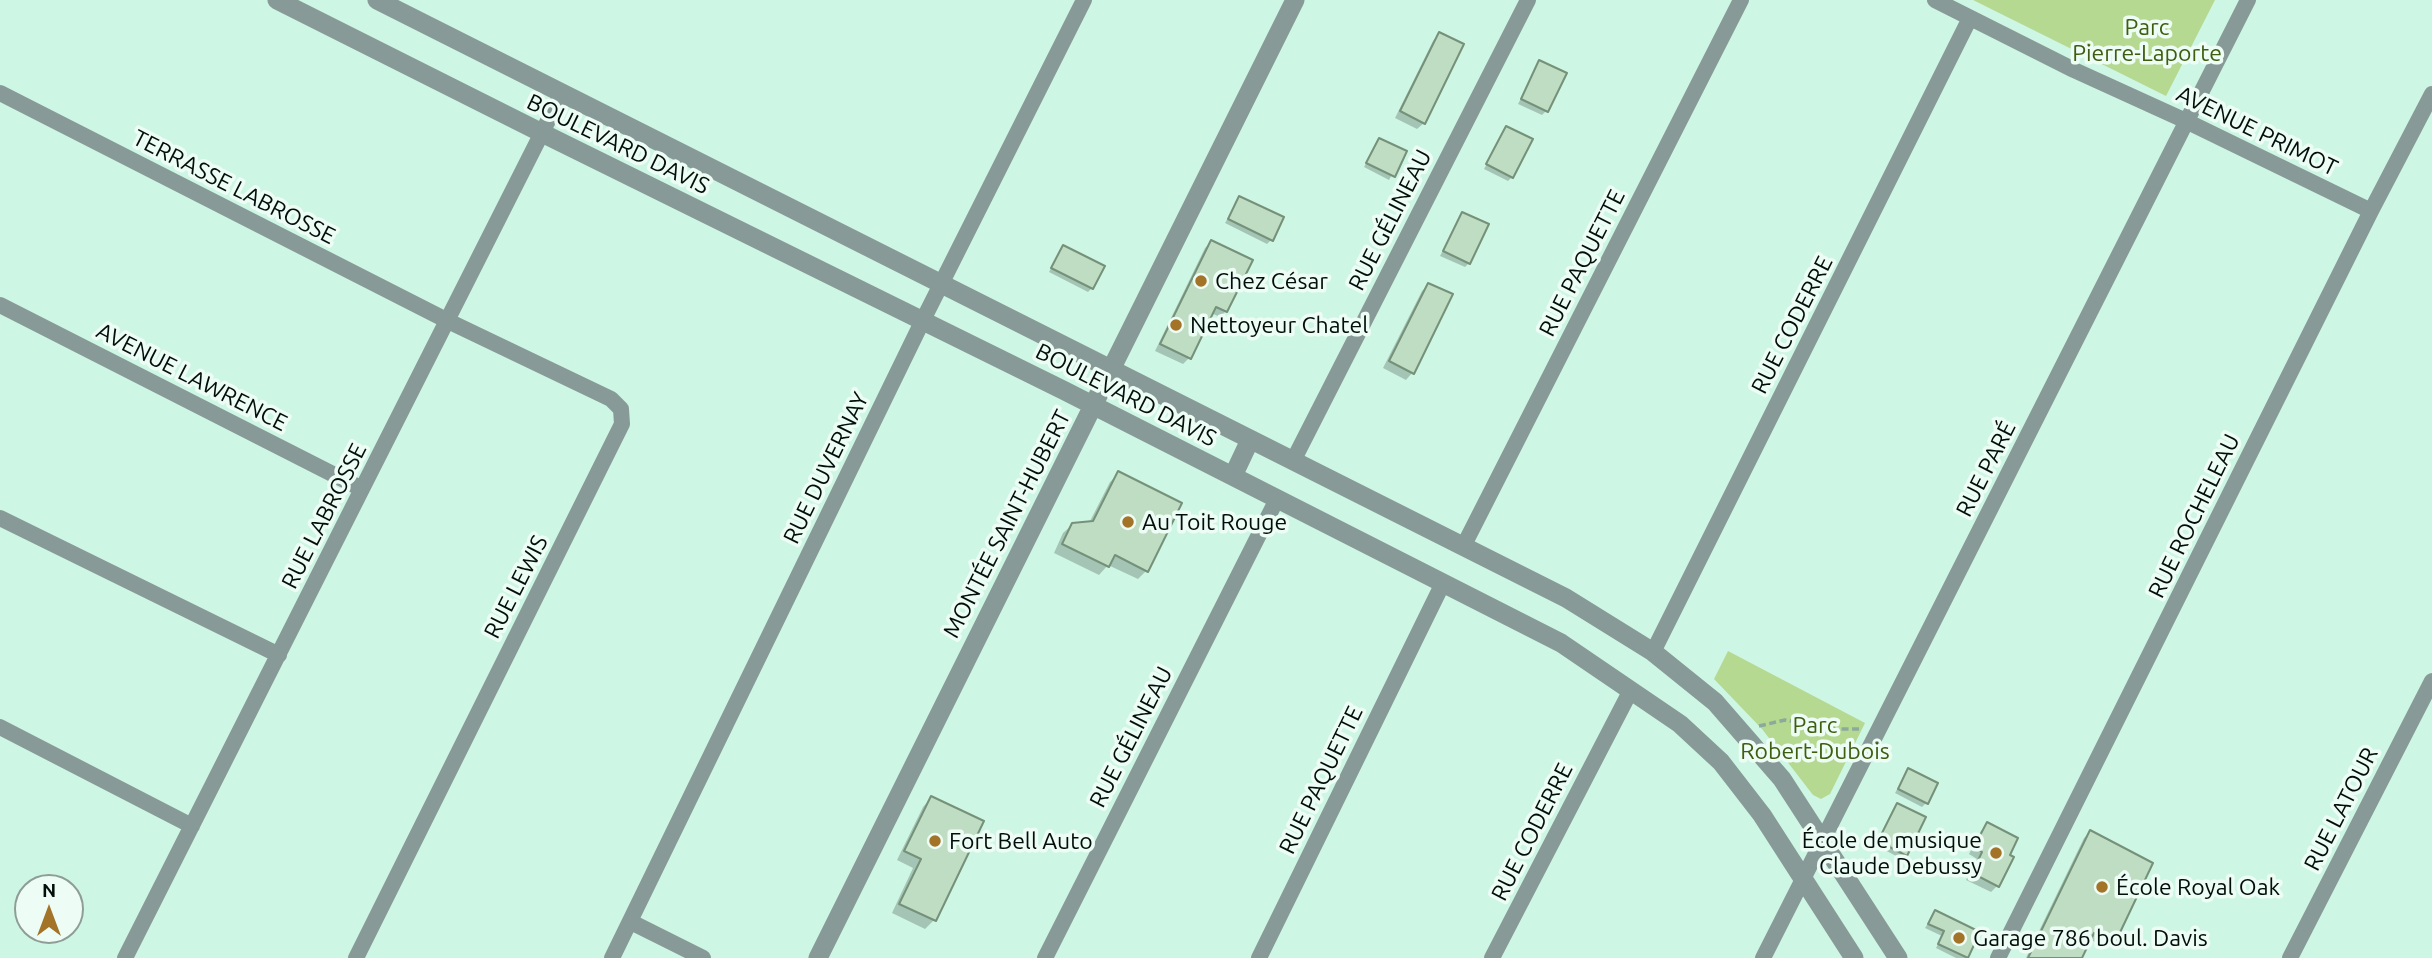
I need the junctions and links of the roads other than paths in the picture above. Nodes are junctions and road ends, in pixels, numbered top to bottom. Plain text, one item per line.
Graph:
1 (277, 0) edge
2 (377, 0) edge
3 (1084, 0) edge
4 (1295, 0) edge
5 (1528, 0) edge
6 (1741, 0) edge
7 (1935, 0) edge
8 (2248, 0) edge
9 (1970, 18) junction
10 (0, 93) edge
11 (562, 93) junction
12 (2432, 94) edge
13 (2428, 113) edge
14 (2186, 121) junction
15 (542, 134) junction
16 (2371, 211) junction
17 (941, 283) junction
18 (0, 305) edge
19 (448, 321) junction
20 (922, 322) junction
21 (1111, 369) junction
22 (1093, 407) junction
23 (1250, 440) junction
24 (1293, 461) junction
25 (1233, 476) junction
26 (362, 489) junction
27 (1277, 499) junction
28 (0, 518) edge
29 (1463, 547) junction
30 (1443, 583) junction
31 (1653, 652) junction
32 (279, 656) junction
33 (2432, 681) edge
34 (1631, 690) junction
35 (0, 727) edge
36 (192, 826) junction
37 (1823, 842) junction
38 (1802, 879) junction
39 (631, 922) junction
40 (125, 958) edge
41 (356, 958) edge
42 (612, 958) edge
43 (704, 958) edge
44 (818, 958) edge
45 (1045, 958) edge
46 (1259, 958) edge
47 (1492, 958) edge
48 (1763, 958) edge
49 (1854, 958) edge
50 (1898, 958) edge
51 (1998, 958) edge
52 (2290, 958) edge

1 - 15 street, BOULEVARD DAVIS
2 - 11 street, BOULEVARD DAVIS
3 - 17 street, RUE DUVERNAY
4 - 21 street, MONTÉE SAINT-HUBERT
5 - 24 street, RUE GÉLINEAU
6 - 29 street, RUE PAQUETTE
7 - 9 street, AVENUE PRIMOT
8 - 14 street, RUE PARÉ
9 - 14 street, AVENUE PRIMOT
9 - 31 street, RUE CODERRE
10 - 19 street, TERRASSE LABROSSE
11 - 15 street, RUE LABROSSE
11 - 17 street, BOULEVARD DAVIS
12 - 13 street, RUE ROCHELEAU
13 - 16 street, RUE ROCHELEAU
14 - 16 street, AVENUE PRIMOT
14 - 37 street, RUE PARÉ
15 - 19 street, RUE LABROSSE
15 - 20 street, BOULEVARD DAVIS
16 - 51 street, RUE ROCHELEAU
17 - 20 street, RUE DUVERNAY
17 - 21 street, BOULEVARD DAVIS
18 - 26 street, AVENUE LAWRENCE
19 - 26 street, RUE LABROSSE
19 - 41 street, RUE LEWIS
20 - 22 street, BOULEVARD DAVIS
20 - 39 street, RUE DUVERNAY
21 - 22 street, MONTÉE SAINT-HUBERT
21 - 23 street, BOULEVARD DAVIS
22 - 25 street, BOULEVARD DAVIS
22 - 44 street, MONTÉE SAINT-HUBERT
23 - 24 street, BOULEVARD DAVIS
23 - 25 street
24 - 29 street, BOULEVARD DAVIS
25 - 27 street, BOULEVARD DAVIS
26 - 32 street, RUE LABROSSE
27 - 30 street, BOULEVARD DAVIS
27 - 45 street, RUE GÉLINEAU
28 - 32 street
29 - 31 street, BOULEVARD DAVIS
30 - 34 street, BOULEVARD DAVIS
30 - 46 street, RUE PAQUETTE
31 - 37 street, BOULEVARD DAVIS
32 - 36 street, RUE LABROSSE
33 - 52 street, RUE LATOUR
34 - 38 street, BOULEVARD DAVIS
34 - 47 street, RUE CODERRE
35 - 36 street
36 - 40 street, RUE LABROSSE
37 - 38 street, RUE PARÉ
37 - 50 street, BOULEVARD DAVIS
38 - 48 street, RUE PARÉ
38 - 49 street, BOULEVARD DAVIS
39 - 42 street, RUE DUVERNAY
39 - 43 street

